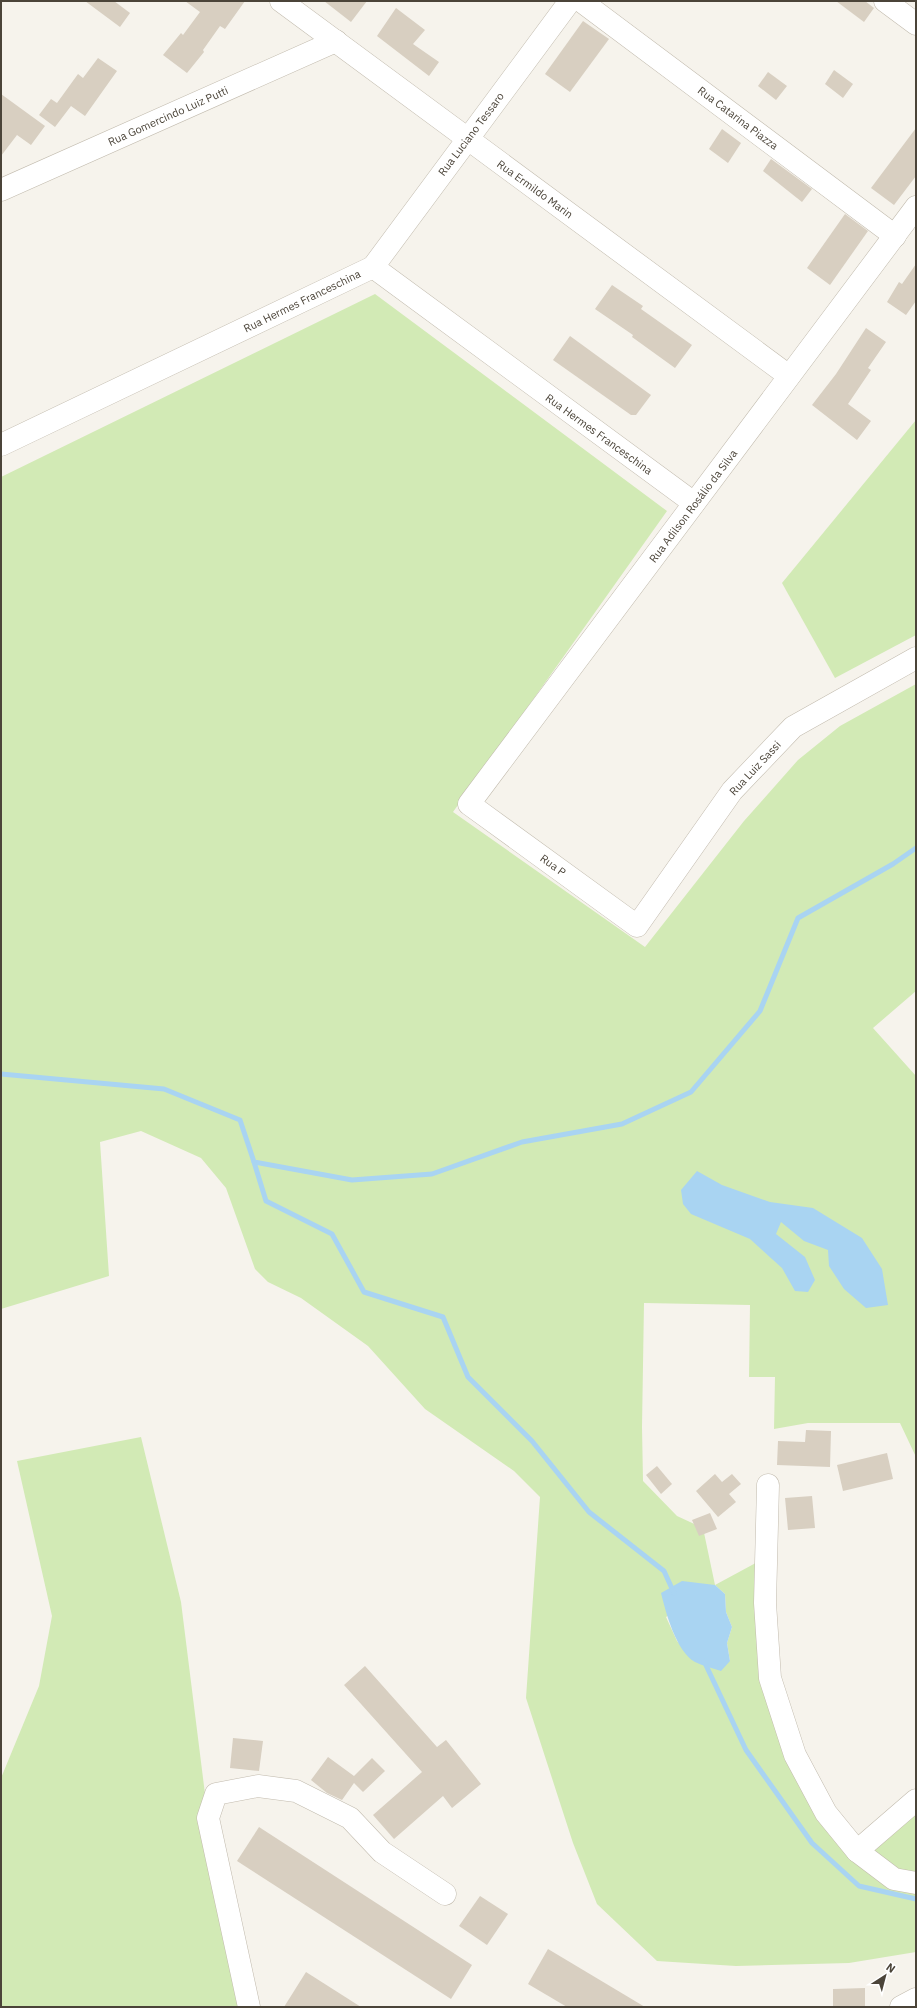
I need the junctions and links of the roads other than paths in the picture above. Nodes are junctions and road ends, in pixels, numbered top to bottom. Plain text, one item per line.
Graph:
1 (281, 1) edge
2 (570, 1) edge
3 (581, 1) edge
4 (886, 1) edge
5 (916, 24) edge
6 (336, 41) junction
7 (468, 139) junction
8 (1, 190) edge
9 (916, 207) edge
10 (895, 236) junction
11 (373, 267) junction
12 (789, 376) junction
13 (1, 445) edge
14 (694, 503) junction
15 (916, 658) edge
16 (469, 804) joint
17 (637, 926) joint
18 (768, 1484) dead end
19 (916, 1800) edge
20 (857, 1851) junction
21 (916, 1883) edge
22 (445, 1894) dead end
23 (916, 1999) edge
24 (249, 2007) edge
25 (901, 2007) edge

1 - 6 street, Rua Ermildo Marin
2 - 7 street, Rua Luciano Tessaro
3 - 10 street, Rua Catarina Piazza
4 - 5 street
6 - 7 street, Rua Ermildo Marin
6 - 8 street, Rua Gomercindo Luiz Putti
7 - 11 street, Rua Luciano Tessaro
7 - 12 street, Rua Ermildo Marin
9 - 10 street, Rua Adilson Rosálio da Silva
10 - 12 street, Rua Adilson Rosálio da Silva
11 - 13 street, Rua Hermes Franceschina
11 - 14 street, Rua Hermes Franceschina
12 - 14 street, Rua Adilson Rosálio da Silva
14 - 16 street, Rua Adilson Rosálio da Silva
15 - 17 street, Rua Luiz Sassi
16 - 17 street, Rua P
18 - 20 street
19 - 20 street
20 - 21 street
22 - 24 street
23 - 25 street

